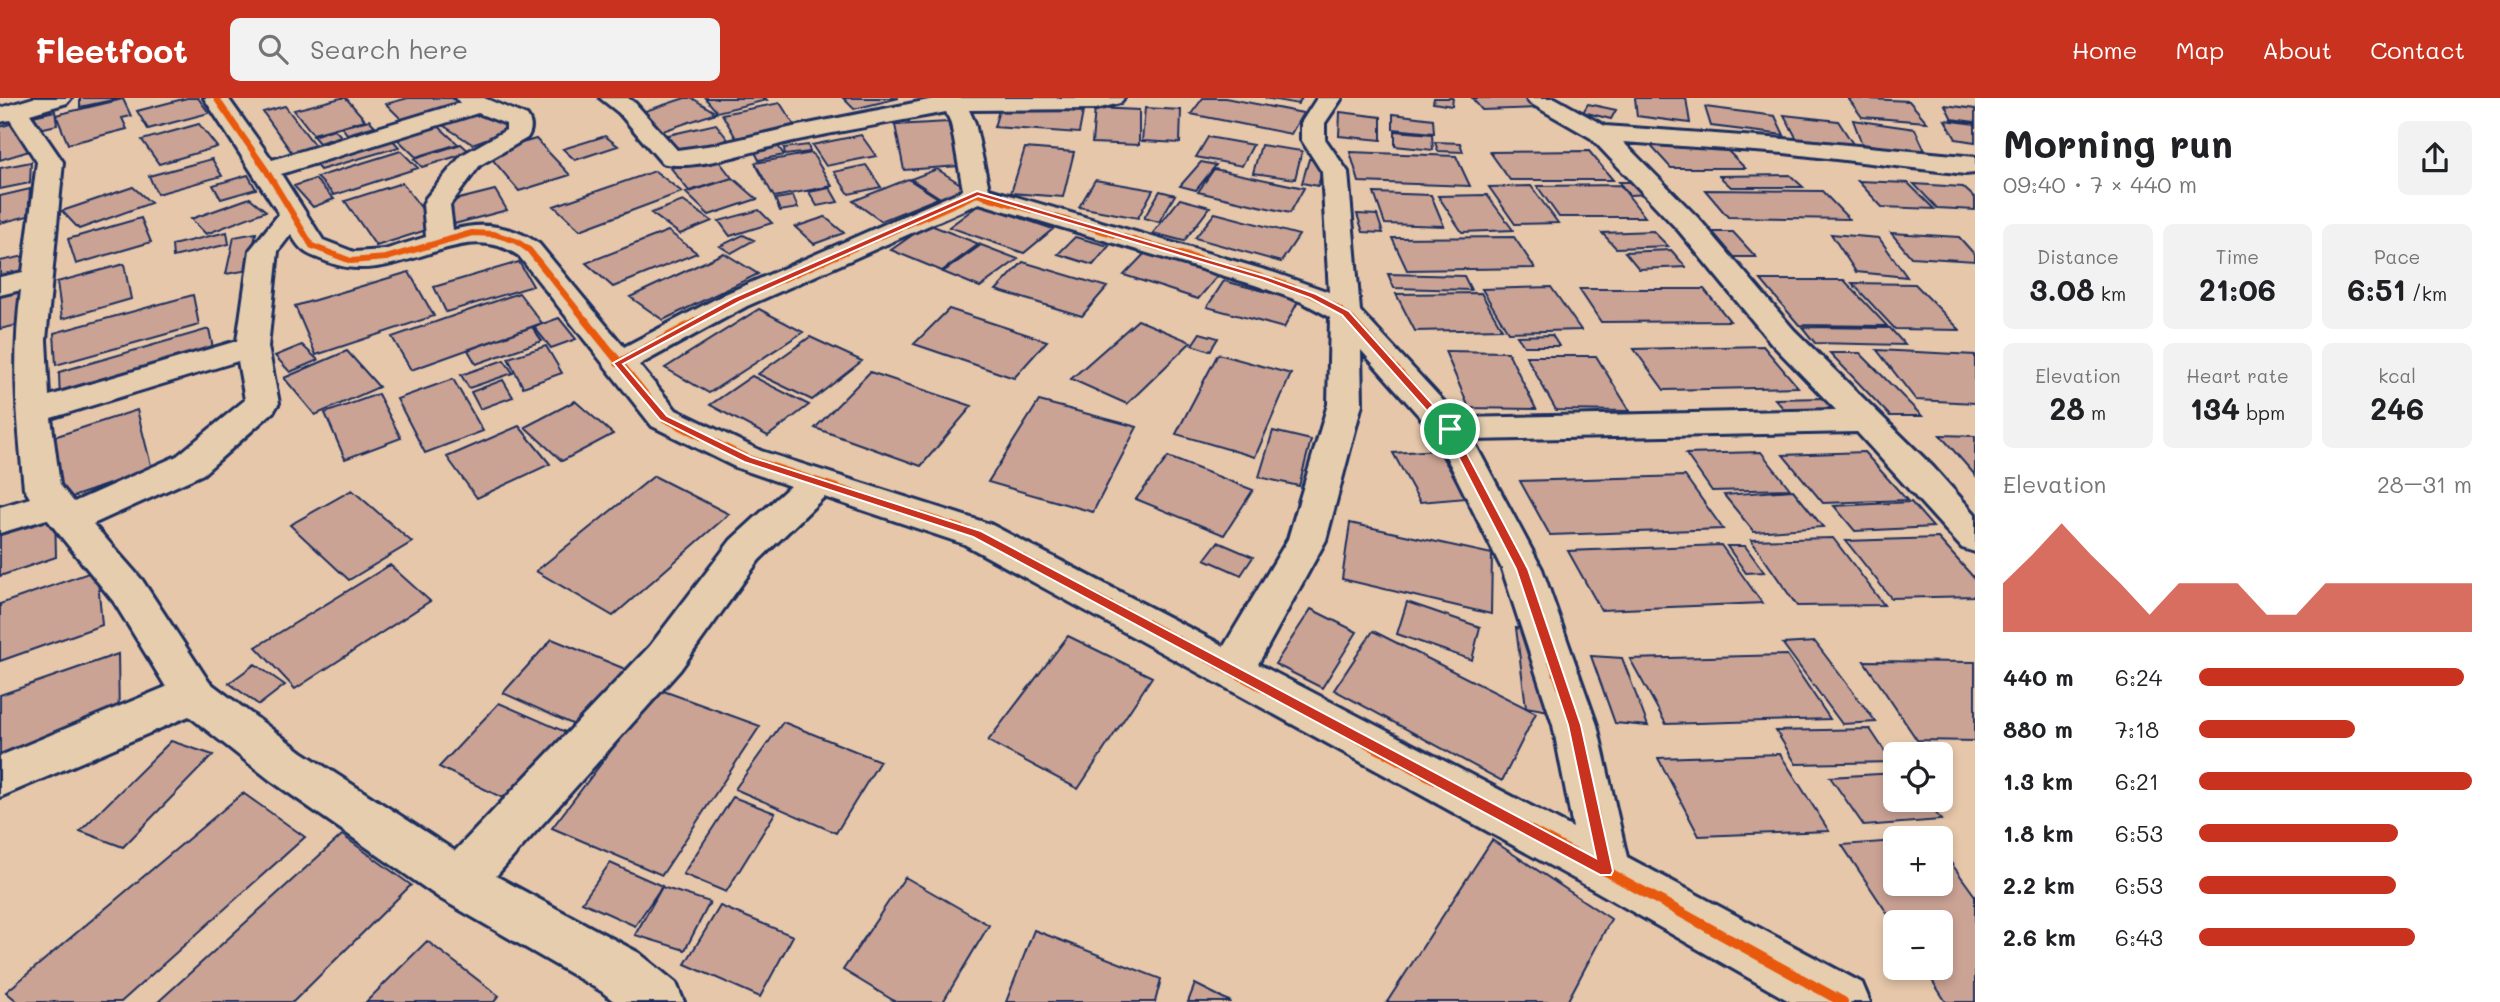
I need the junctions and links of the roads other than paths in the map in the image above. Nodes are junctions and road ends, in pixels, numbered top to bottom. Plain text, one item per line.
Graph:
1 (60, 98) edge
2 (612, 98) edge
3 (1112, 98) edge
4 (1330, 98) edge
5 (1538, 98) edge
6 (226, 100) edge
7 (953, 101) edge
8 (493, 104) edge
9 (8, 113) edge
10 (1600, 133) junction
11 (1972, 167) edge
12 (266, 170) junction
13 (977, 194) junction
14 (293, 214) junction
15 (441, 243) junction
16 (37, 277) junction
17 (0, 286) edge
18 (1345, 313) junction
19 (20, 335) edge
20 (252, 347) junction
21 (618, 363) junction
22 (0, 369) edge
23 (33, 412) junction
24 (1866, 421) junction
25 (1450, 429) junction
26 (817, 482) junction
27 (61, 511) junction
28 (0, 520) edge
29 (1975, 538) edge
30 (1232, 671) junction
31 (194, 695) junction
32 (0, 776) edge
33 (1606, 871) junction
34 (459, 882) junction
35 (657, 1002) edge
36 (1843, 1002) edge

1 - 9 street
2 - 7 street
3 - 7 street
4 - 18 street
5 - 10 street
6 - 12 street
7 - 13 street
8 - 12 street
8 - 15 street
9 - 16 street
10 - 11 street
10 - 24 street
12 - 14 street
13 - 18 street
13 - 21 street
14 - 15 street
14 - 20 street
15 - 21 street
16 - 17 street
16 - 19 street
18 - 25 street
18 - 30 street
19 - 22 street
19 - 23 street
20 - 23 street
20 - 27 street
21 - 26 street
23 - 27 street
24 - 25 street
24 - 29 street
25 - 33 street
26 - 30 street
26 - 34 street
27 - 28 street
27 - 31 street
30 - 33 street
31 - 32 street
31 - 34 street
33 - 36 street
34 - 35 street

